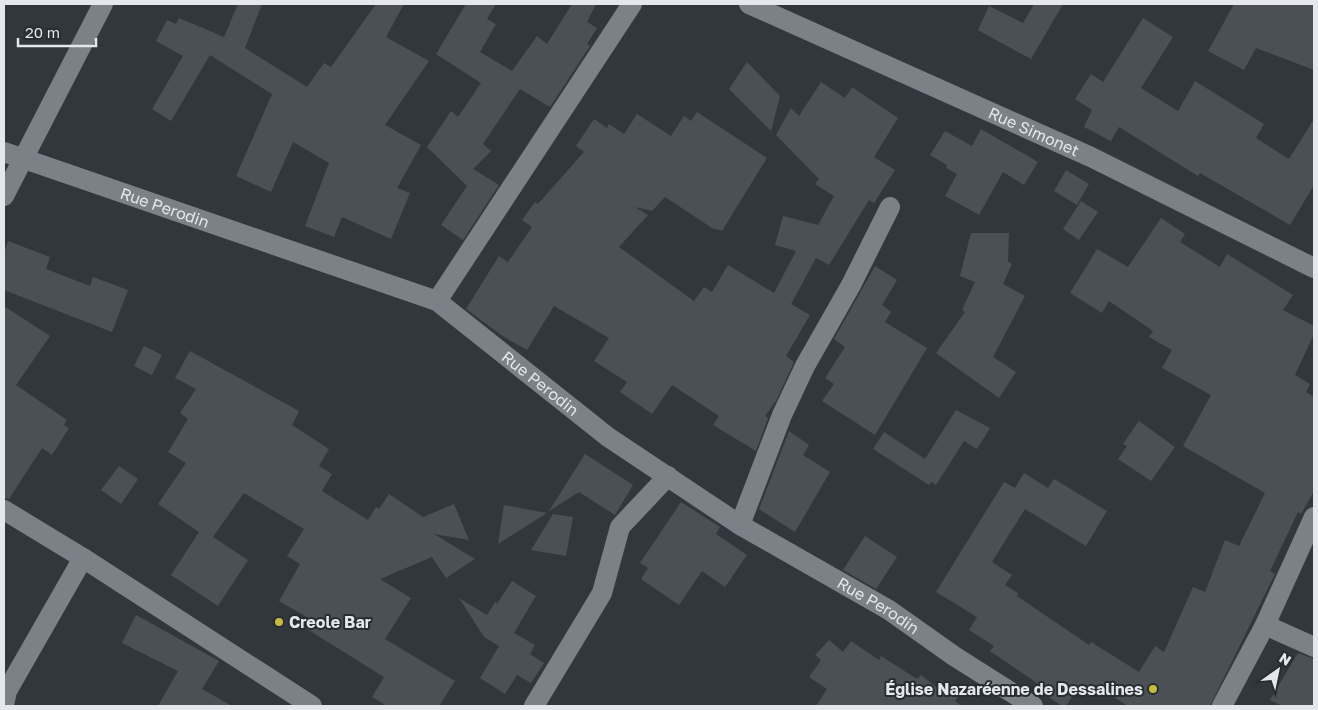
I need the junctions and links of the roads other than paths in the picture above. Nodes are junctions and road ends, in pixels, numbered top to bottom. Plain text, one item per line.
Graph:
1 (103, 4) edge
2 (632, 4) edge
3 (749, 4) edge
4 (4, 152) edge
5 (22, 160) junction
6 (4, 196) edge
7 (890, 207) dead end
8 (1314, 268) edge
9 (437, 301) junction
10 (668, 476) junction
11 (4, 510) edge
12 (1314, 517) edge
13 (740, 525) junction
14 (83, 558) junction
15 (1265, 625) junction
16 (1314, 647) edge
17 (4, 705) edge
18 (312, 706) edge
19 (534, 706) edge
20 (1032, 706) edge
21 (1222, 706) edge

1 - 5 street
2 - 9 street
3 - 8 street, Rue Simonet
4 - 5 street, Rue Perodin
5 - 6 street
5 - 9 street, Rue Perodin
7 - 13 street
9 - 10 street, Rue Perodin
10 - 13 street, Rue Perodin
10 - 19 street
11 - 14 street
12 - 15 street
13 - 20 street, Rue Perodin
14 - 17 street
14 - 18 street
15 - 16 street
15 - 21 street

